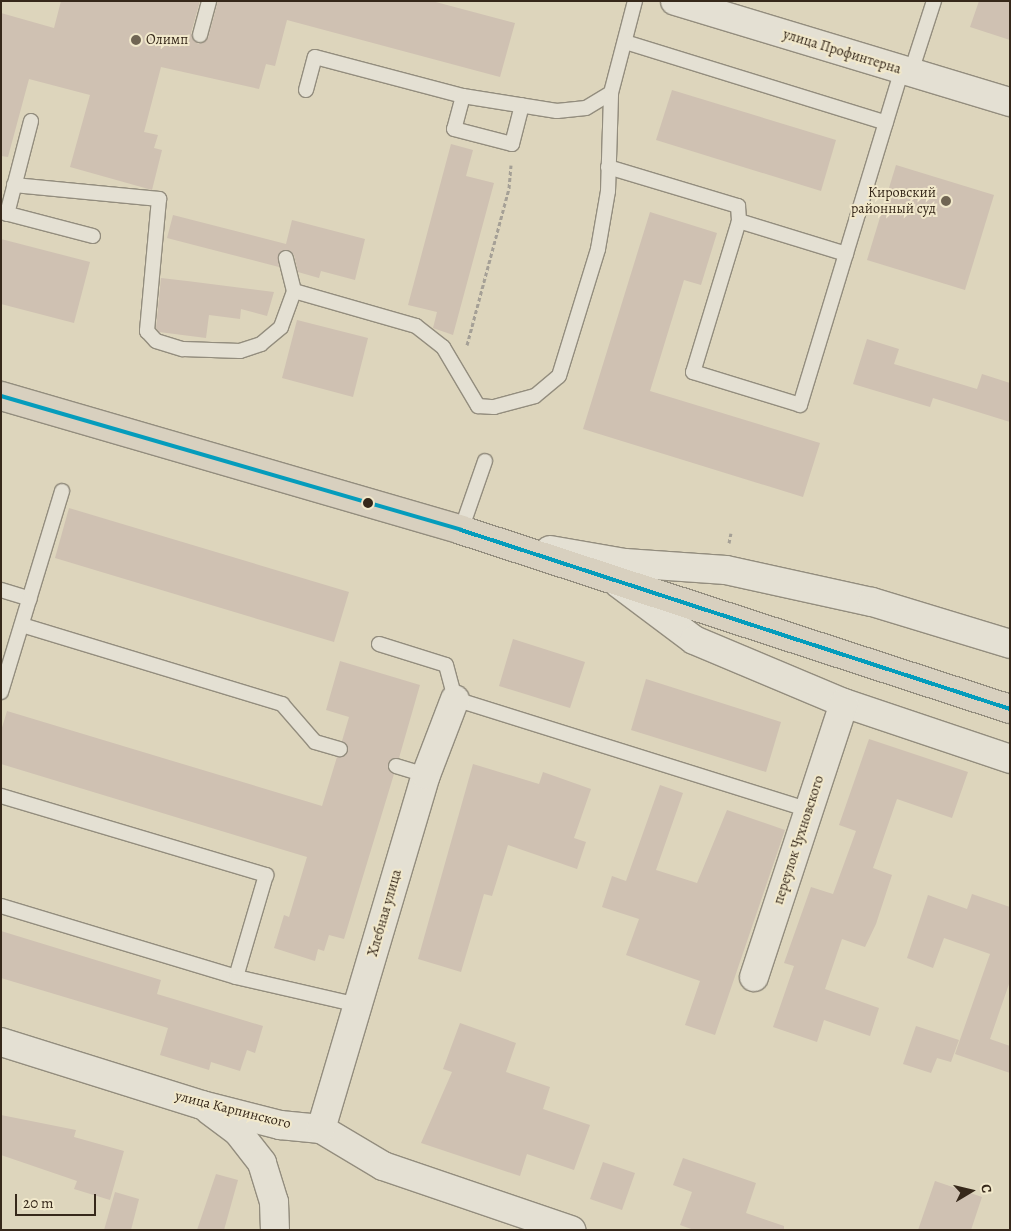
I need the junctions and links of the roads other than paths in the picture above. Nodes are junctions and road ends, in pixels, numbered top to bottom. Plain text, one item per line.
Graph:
1 (209, 1) edge
2 (635, 1) edge
3 (675, 1) edge
4 (934, 1) edge
5 (200, 35) dead end
6 (625, 42) junction
7 (907, 71) junction
8 (306, 90) dead end
9 (611, 93) junction
10 (463, 96) junction
11 (1010, 102) edge
12 (522, 105) junction
13 (31, 121) dead end
14 (886, 123) junction
15 (608, 167) junction
16 (14, 185) junction
17 (4, 213) edge
18 (739, 221) junction
19 (93, 236) dead end
20 (846, 254) junction
21 (286, 258) dead end
22 (294, 291) junction
23 (1, 396) edge
24 (485, 460) dead end
25 (62, 491) dead end
26 (461, 530) junction
27 (493, 541) junction
28 (614, 581) junction
29 (1, 590) edge
30 (30, 599) junction
31 (22, 625) junction
32 (379, 644) dead end
33 (1010, 644) edge
34 (1, 692) edge
35 (455, 699) junction
36 (844, 703) junction
37 (1010, 709) edge
38 (340, 749) dead end
39 (1010, 759) edge
40 (396, 766) dead end
41 (426, 775) junction
42 (1, 796) edge
43 (810, 810) junction
44 (1, 906) edge
45 (236, 977) junction
46 (754, 977) dead end
47 (358, 1005) junction
48 (1, 1042) edge
49 (202, 1105) junction
50 (321, 1128) junction
51 (275, 1230) edge
52 (571, 1230) edge

1 - 5 lane
2 - 6 lane
3 - 7 street, улица Профинтерна
4 - 7 lane
6 - 9 lane
6 - 14 lane
7 - 11 street, улица Профинтерна
7 - 14 lane
8 - 10 lane
9 - 12 lane
9 - 15 lane
10 - 12 lane
10 - 12 lane
13 - 16 lane
14 - 20 lane
15 - 18 lane
15 - 22 lane
16 - 17 lane
16 - 22 lane
17 - 19 lane
18 - 20 lane
18 - 20 lane
21 - 22 lane
23 - 26 main road
24 - 26 lane
25 - 30 lane
26 - 27 main road
27 - 28 main road
27 - 33 street
28 - 36 street
28 - 37 main road
29 - 30 lane
30 - 31 lane
31 - 34 lane
31 - 38 lane
32 - 35 lane
35 - 41 street, Хлебная улица
35 - 43 lane
36 - 39 street
36 - 43 street, переулок Чухновского
40 - 41 lane
41 - 47 street, Хлебная улица
42 - 45 lane
43 - 46 street, переулок Чухновского
44 - 45 lane
45 - 47 lane
47 - 50 street, Хлебная улица
48 - 49 street, улица Карпинского
49 - 50 street, улица Карпинского
49 - 51 street
50 - 52 street, улица Карпинского

